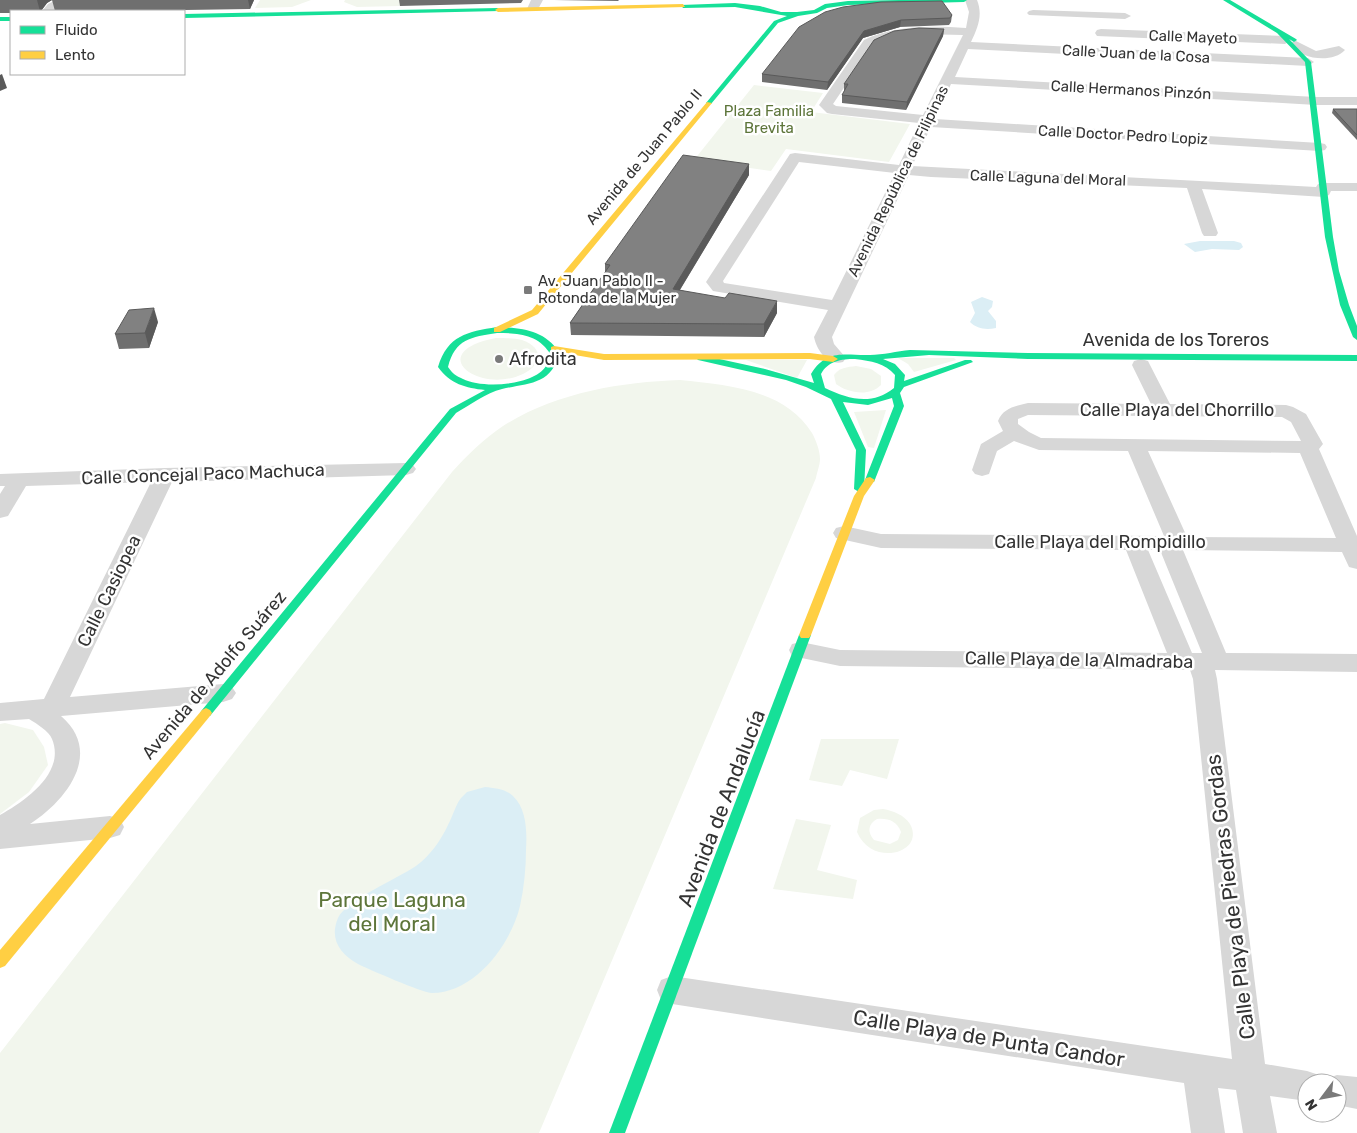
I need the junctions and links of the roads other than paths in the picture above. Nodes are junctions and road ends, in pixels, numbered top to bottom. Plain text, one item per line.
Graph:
1 (66, 0) edge
2 (964, 0) edge
3 (971, 0) edge
4 (1226, 0) edge
5 (327, 2) edge
6 (824, 2) edge
7 (759, 3) edge
8 (535, 4) edge
9 (49, 10) edge
10 (304, 13) junction
11 (341, 13) junction
12 (1034, 13) dead end
13 (185, 16) edge
14 (1125, 16) dead end
15 (774, 17) junction
16 (1101, 33) dead end
17 (1282, 36) junction
18 (967, 38) junction
19 (1298, 42) junction
20 (1308, 58) junction
21 (946, 80) junction
22 (1316, 101) junction
23 (1357, 101) edge
24 (927, 122) junction
25 (1320, 146) junction
26 (903, 170) junction
27 (1193, 184) junction
28 (1357, 187) edge
29 (1323, 189) junction
30 (1210, 233) dead end
31 (838, 306) junction
32 (535, 312) junction
33 (496, 330) junction
34 (536, 335) junction
35 (1357, 337) edge
36 (554, 349) junction
37 (995, 356) junction
38 (604, 357) junction
39 (701, 358) junction
40 (835, 358) junction
41 (870, 358) junction
42 (1357, 358) edge
43 (1141, 365) dead end
44 (551, 367) junction
45 (497, 388) junction
46 (820, 388) junction
47 (898, 389) junction
48 (456, 390) junction
49 (836, 398) junction
50 (1163, 410) junction
51 (453, 411) junction
52 (1013, 433) junction
53 (1135, 445) junction
54 (1308, 447) junction
55 (406, 469) junction
56 (982, 470) dead end
57 (165, 474) junction
58 (10, 480) edge
59 (859, 496) junction
60 (0, 512) edge
61 (844, 534) junction
62 (1134, 542) junction
63 (1173, 542) junction
64 (1354, 550) edge
65 (801, 650) junction
66 (1200, 661) junction
67 (1357, 662) edge
68 (223, 693) junction
69 (43, 708) junction
70 (0, 712) edge
71 (110, 827) junction
72 (0, 828) edge
73 (0, 838) edge
74 (0, 961) edge
75 (672, 990) junction
76 (1199, 1070) junction
77 (1250, 1077) junction
78 (1297, 1084) edge
79 (617, 1133) edge
80 (1208, 1133) edge
81 (1260, 1133) edge

1 - 9 street
2 - 6 street
3 - 18 street, Avenida República de Filipinas
4 - 17 street
5 - 10 street
5 - 11 street
6 - 15 street, Avenida de Juan Pablo II
7 - 8 street
7 - 15 street
8 - 11 street
10 - 11 street
10 - 13 street
12 - 14 street
15 - 32 street, Avenida de Juan Pablo II
16 - 17 street, Calle Mayeto
17 - 19 street
17 - 20 street
18 - 20 street, Calle Juan de la Cosa
18 - 21 street, Avenida República de Filipinas
18 - 24 street, Calle Juan de la Cosa
19 - 20 street
19 - 20 street, Calle Juan de la Cosa
20 - 22 street
21 - 22 street, Calle Hermanos Pinzón
21 - 24 street, Avenida República de Filipinas
22 - 23 street, Calle Hermanos Pinzón
22 - 25 street
24 - 25 street, Calle Doctor Pedro Lopiz
24 - 26 street, Avenida República de Filipinas
25 - 29 street
26 - 27 street, Calle Laguna del Moral
26 - 31 street, Avenida República de Filipinas
26 - 31 street, Calle Laguna del Moral
27 - 29 street, Calle Laguna del Moral
27 - 30 street
28 - 29 street, Calle Laguna del Moral
29 - 35 street
31 - 40 street, Avenida República de Filipinas
32 - 33 street, Avenida de Juan Pablo II
32 - 34 street
33 - 34 street
33 - 48 street
34 - 36 street
36 - 38 street
36 - 44 street
37 - 41 street, Avenida de los Toreros
37 - 42 street, Avenida de los Toreros
37 - 47 street, Avenida de los Toreros
38 - 39 street
38 - 44 street
39 - 40 street
39 - 46 street
40 - 41 street
40 - 46 street
41 - 47 street
43 - 50 street
44 - 45 street
45 - 48 street
45 - 51 street, Avenida de Adolfo Suárez
46 - 49 street
47 - 49 street, Avenida de los Toreros
47 - 59 street, Avenida de Andalucía
48 - 51 street
49 - 59 street, Avenida de Andalucía
50 - 52 street, Calle Playa del Chorrillo
50 - 54 street, Calle Playa del Chorrillo
51 - 55 street, Avenida de Adolfo Suárez
52 - 53 street, Calle Playa del Chorrillo
52 - 56 street
53 - 54 street, Calle Playa del Chorrillo
53 - 63 street
54 - 64 street
55 - 57 street, Calle Concejal Paco Machuca
55 - 68 street, Avenida de Adolfo Suárez
57 - 58 street, Calle Concejal Paco Machuca
57 - 69 street, Calle Casiopea
58 - 60 street
59 - 61 street, Avenida de Andalucía
61 - 62 street, Calle Playa del Rompidillo
61 - 65 street, Avenida de Andalucía
62 - 63 street, Calle Playa del Rompidillo
62 - 66 street
63 - 64 street, Calle Playa del Rompidillo
63 - 66 street
65 - 66 street, Calle Playa de la Almadraba
65 - 75 street, Avenida de Andalucía
66 - 67 street, Calle Playa de la Almadraba
66 - 77 street, Calle Playa de Piedras Gordas
68 - 69 street
68 - 71 street, Avenida de Adolfo Suárez
69 - 70 street
69 - 72 street
71 - 73 street
71 - 74 street, Avenida de Adolfo Suárez
75 - 76 street, Calle Playa de Punta Candor
75 - 79 street, Avenida de Andalucía
76 - 77 street, Calle Playa de Punta Candor
76 - 80 street
77 - 78 street, Calle Playa de Punta Candor
77 - 81 street, Calle Playa de Piedras Gordas

